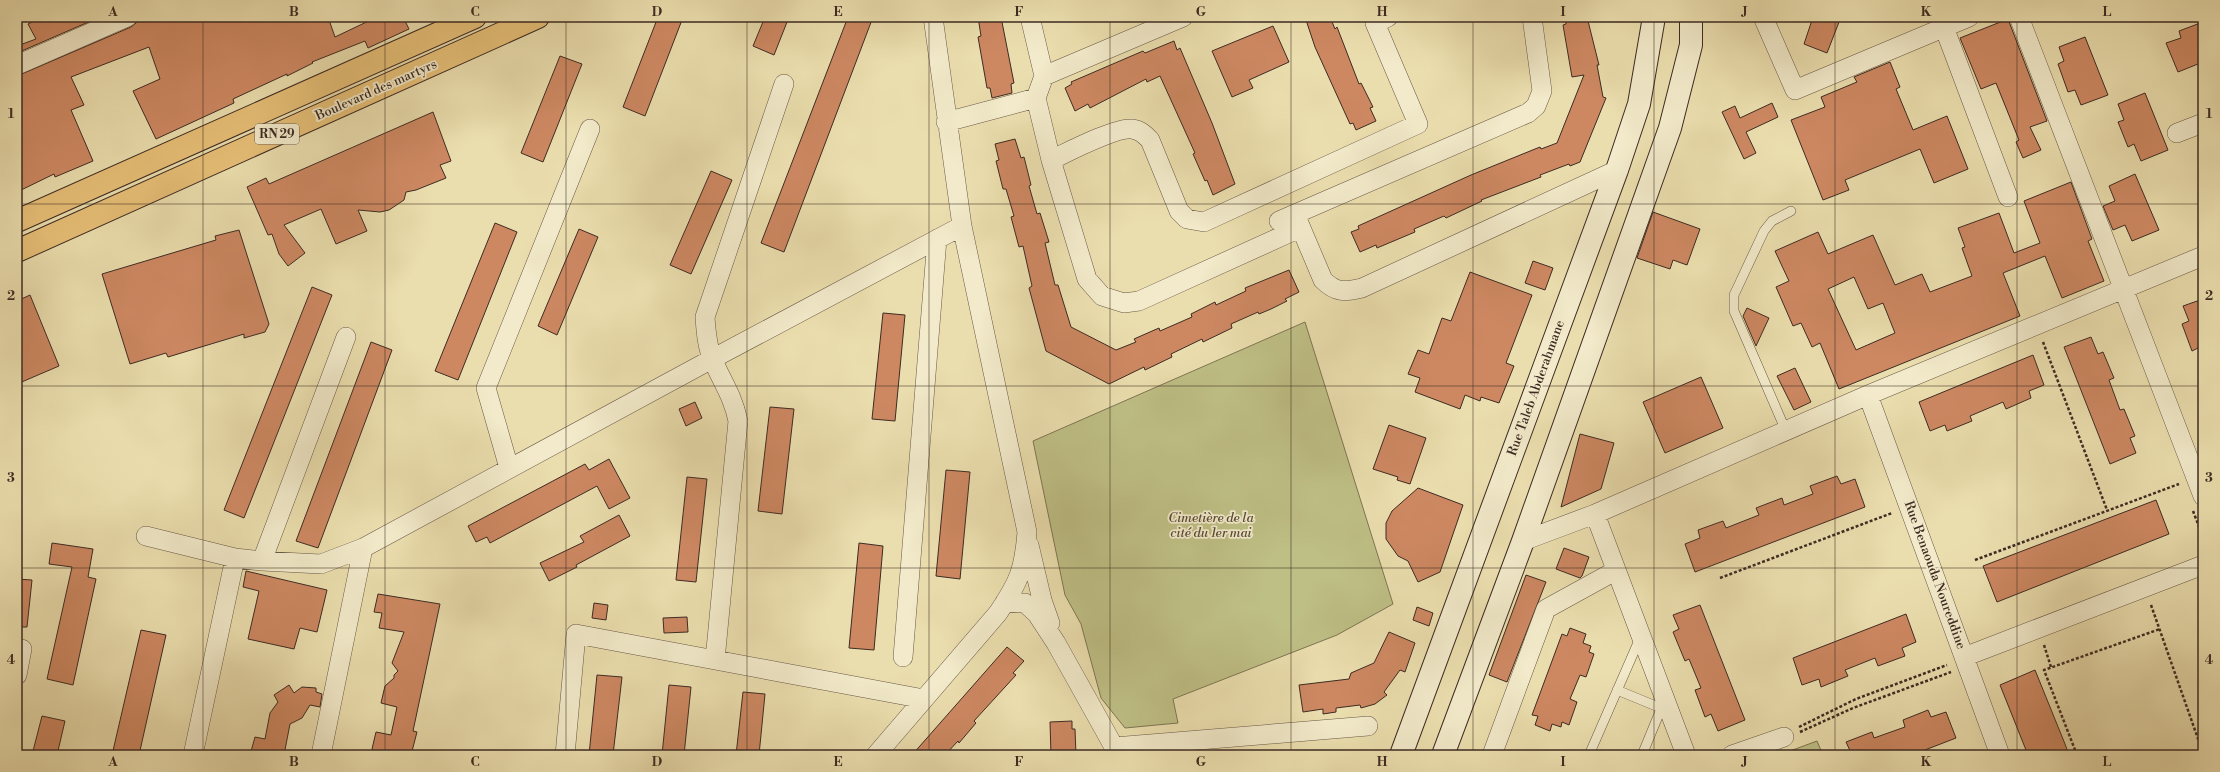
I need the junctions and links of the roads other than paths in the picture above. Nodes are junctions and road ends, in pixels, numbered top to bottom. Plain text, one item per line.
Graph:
1 (127, 17) edge
2 (475, 17) edge
3 (538, 17) edge
4 (933, 17) edge
5 (1030, 17) edge
6 (1183, 17) edge
7 (1388, 17) edge
8 (1532, 17) edge
9 (1692, 17) edge
10 (1702, 17) edge
11 (1763, 17) edge
12 (1969, 17) edge
13 (2019, 17) edge
14 (1653, 21) edge
15 (1944, 27) junction
16 (1691, 44) junction
17 (17, 65) edge
18 (1044, 76) junction
19 (784, 84) dead end
20 (1036, 98) junction
21 (946, 122) junction
22 (2203, 123) edge
23 (590, 128) dead end
24 (2177, 133) dead end
25 (1051, 160) junction
26 (1617, 170) junction
27 (1267, 192) junction
28 (2008, 197) dead end
29 (1791, 211) dead end
30 (17, 220) edge
31 (1290, 224) junction
32 (962, 226) junction
33 (938, 240) junction
34 (17, 251) edge
35 (2203, 256) edge
36 (2125, 289) junction
37 (346, 337) dead end
38 (712, 359) junction
39 (1868, 395) junction
40 (1786, 431) junction
41 (509, 468) junction
42 (2197, 500) edge
43 (1595, 514) junction
44 (1027, 532) junction
45 (146, 536) dead end
46 (1523, 541) junction
47 (363, 548) junction
48 (235, 558) junction
49 (262, 561) junction
50 (2203, 565) edge
51 (1616, 571) junction
52 (1005, 602) junction
53 (1641, 637) junction
54 (1056, 643) junction
55 (17, 648) edge
56 (903, 656) dead end
57 (715, 660) junction
58 (1957, 663) junction
59 (17, 675) edge
60 (1617, 690) junction
61 (924, 699) junction
62 (1665, 710) junction
63 (1368, 726) dead end
64 (1784, 737) road end
65 (1113, 751) edge
66 (193, 755) edge
67 (321, 755) edge
68 (565, 755) edge
69 (876, 755) edge
70 (1401, 755) edge
71 (1443, 755) edge
72 (1492, 755) edge
73 (1589, 755) edge
74 (1642, 755) edge
75 (1686, 755) edge
76 (1732, 755) edge
77 (2000, 755) edge

1 - 17 street
2 - 30 highway, Boulevard des martyrs / RN 29
3 - 34 highway, Boulevard des martyrs / RN 29
4 - 21 street
5 - 18 street
6 - 18 street
7 - 27 street
8 - 31 street
9 - 16 main road
10 - 16 main road
11 - 15 street
12 - 15 street
13 - 36 street
14 - 26 main road, Rue Taleb Abderahmane
15 - 28 street
16 - 46 main road
18 - 20 street
19 - 38 street
20 - 21 street
20 - 25 street
21 - 32 street
22 - 24 street
23 - 41 street
25 - 27 street
25 - 31 street
26 - 31 street
26 - 70 main road, Rue Taleb Abderahmane
27 - 31 street
29 - 40 lane
32 - 33 street
32 - 44 street
33 - 38 street
33 - 56 street
35 - 36 street
36 - 39 street
36 - 42 street
37 - 49 street
38 - 41 street
38 - 57 street
39 - 40 street
39 - 58 street, Rue Benaouda Noureddine
40 - 43 street
41 - 47 street
43 - 46 street
43 - 51 street
44 - 52 street
44 - 54 street
45 - 48 street
46 - 71 main road
47 - 49 street
47 - 67 street
48 - 49 street
48 - 66 street
50 - 58 street
51 - 53 street
51 - 72 street
52 - 54 street
52 - 61 street
53 - 60 lane
53 - 62 street
54 - 65 street
55 - 59 street
57 - 61 street
57 - 68 street
58 - 77 street, Rue Benaouda Noureddine
60 - 62 lane
60 - 73 lane
61 - 69 street
62 - 74 lane
62 - 75 street
63 - 65 street
64 - 76 street

